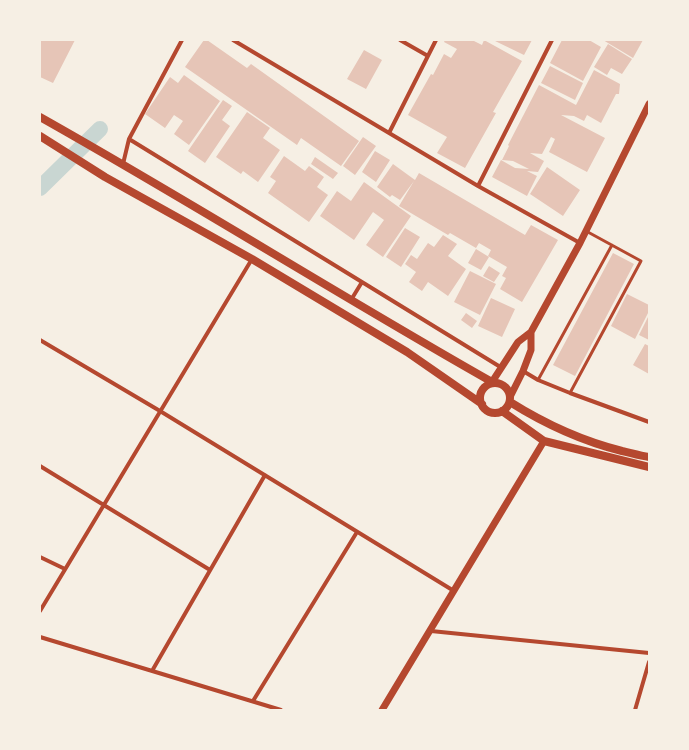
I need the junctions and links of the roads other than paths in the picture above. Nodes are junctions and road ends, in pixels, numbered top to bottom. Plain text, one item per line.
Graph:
1 (182, 40) edge
2 (233, 40) edge
3 (400, 40) edge
4 (436, 40) edge
5 (552, 40) edge
6 (428, 56) junction
7 (649, 104) edge
8 (40, 117) edge
9 (389, 133) junction
10 (40, 136) edge
11 (129, 139) junction
12 (124, 164) junction
13 (478, 186) junction
14 (586, 231) junction
15 (580, 243) junction
16 (612, 245) junction
17 (252, 259) junction
18 (362, 282) junction
19 (351, 300) junction
20 (531, 332) junction
21 (40, 340) edge
22 (502, 368) junction
23 (524, 371) junction
24 (538, 380) junction
25 (492, 382) junction
26 (570, 393) junction
27 (510, 399) junction
28 (482, 404) junction
29 (160, 411) junction
30 (502, 411) junction
31 (649, 422) edge
32 (544, 441) junction
33 (649, 457) edge
34 (40, 466) edge
35 (649, 467) edge
36 (265, 475) junction
37 (104, 504) junction
38 (357, 532) junction
39 (40, 558) edge
40 (65, 569) junction
41 (210, 570) junction
42 (455, 592) junction
43 (40, 611) edge
44 (431, 631) junction
45 (40, 637) edge
46 (649, 653) edge
47 (649, 662) edge
48 (152, 671) junction
49 (253, 701) junction
50 (281, 710) edge
51 (382, 710) edge
52 (635, 710) edge

1 - 11 street
2 - 9 street
3 - 6 street
4 - 6 street
5 - 13 street
6 - 9 street
7 - 14 street
8 - 12 main road
9 - 13 street
10 - 17 main road
11 - 12 street
11 - 18 street
12 - 19 main road
13 - 15 street
14 - 15 street
14 - 16 lane
15 - 20 street
16 - 24 lane
16 - 26 lane
17 - 28 main road
17 - 29 street
18 - 19 street
18 - 22 street
19 - 25 main road
20 - 22 street
20 - 23 street
21 - 29 street
22 - 25 street
23 - 24 street
23 - 27 street
24 - 26 street
25 - 27 main road
25 - 28 main road
26 - 31 street
27 - 30 main road
27 - 33 main road
28 - 30 main road
29 - 36 street
29 - 37 street
30 - 32 main road
32 - 35 main road
32 - 42 street
34 - 37 street
36 - 38 street
36 - 41 street
37 - 40 street
37 - 41 street
38 - 42 street
38 - 49 street
39 - 40 street
40 - 43 street
41 - 48 street
42 - 44 street
44 - 46 street
44 - 51 street
45 - 48 street
47 - 52 street
48 - 49 street
49 - 50 street

